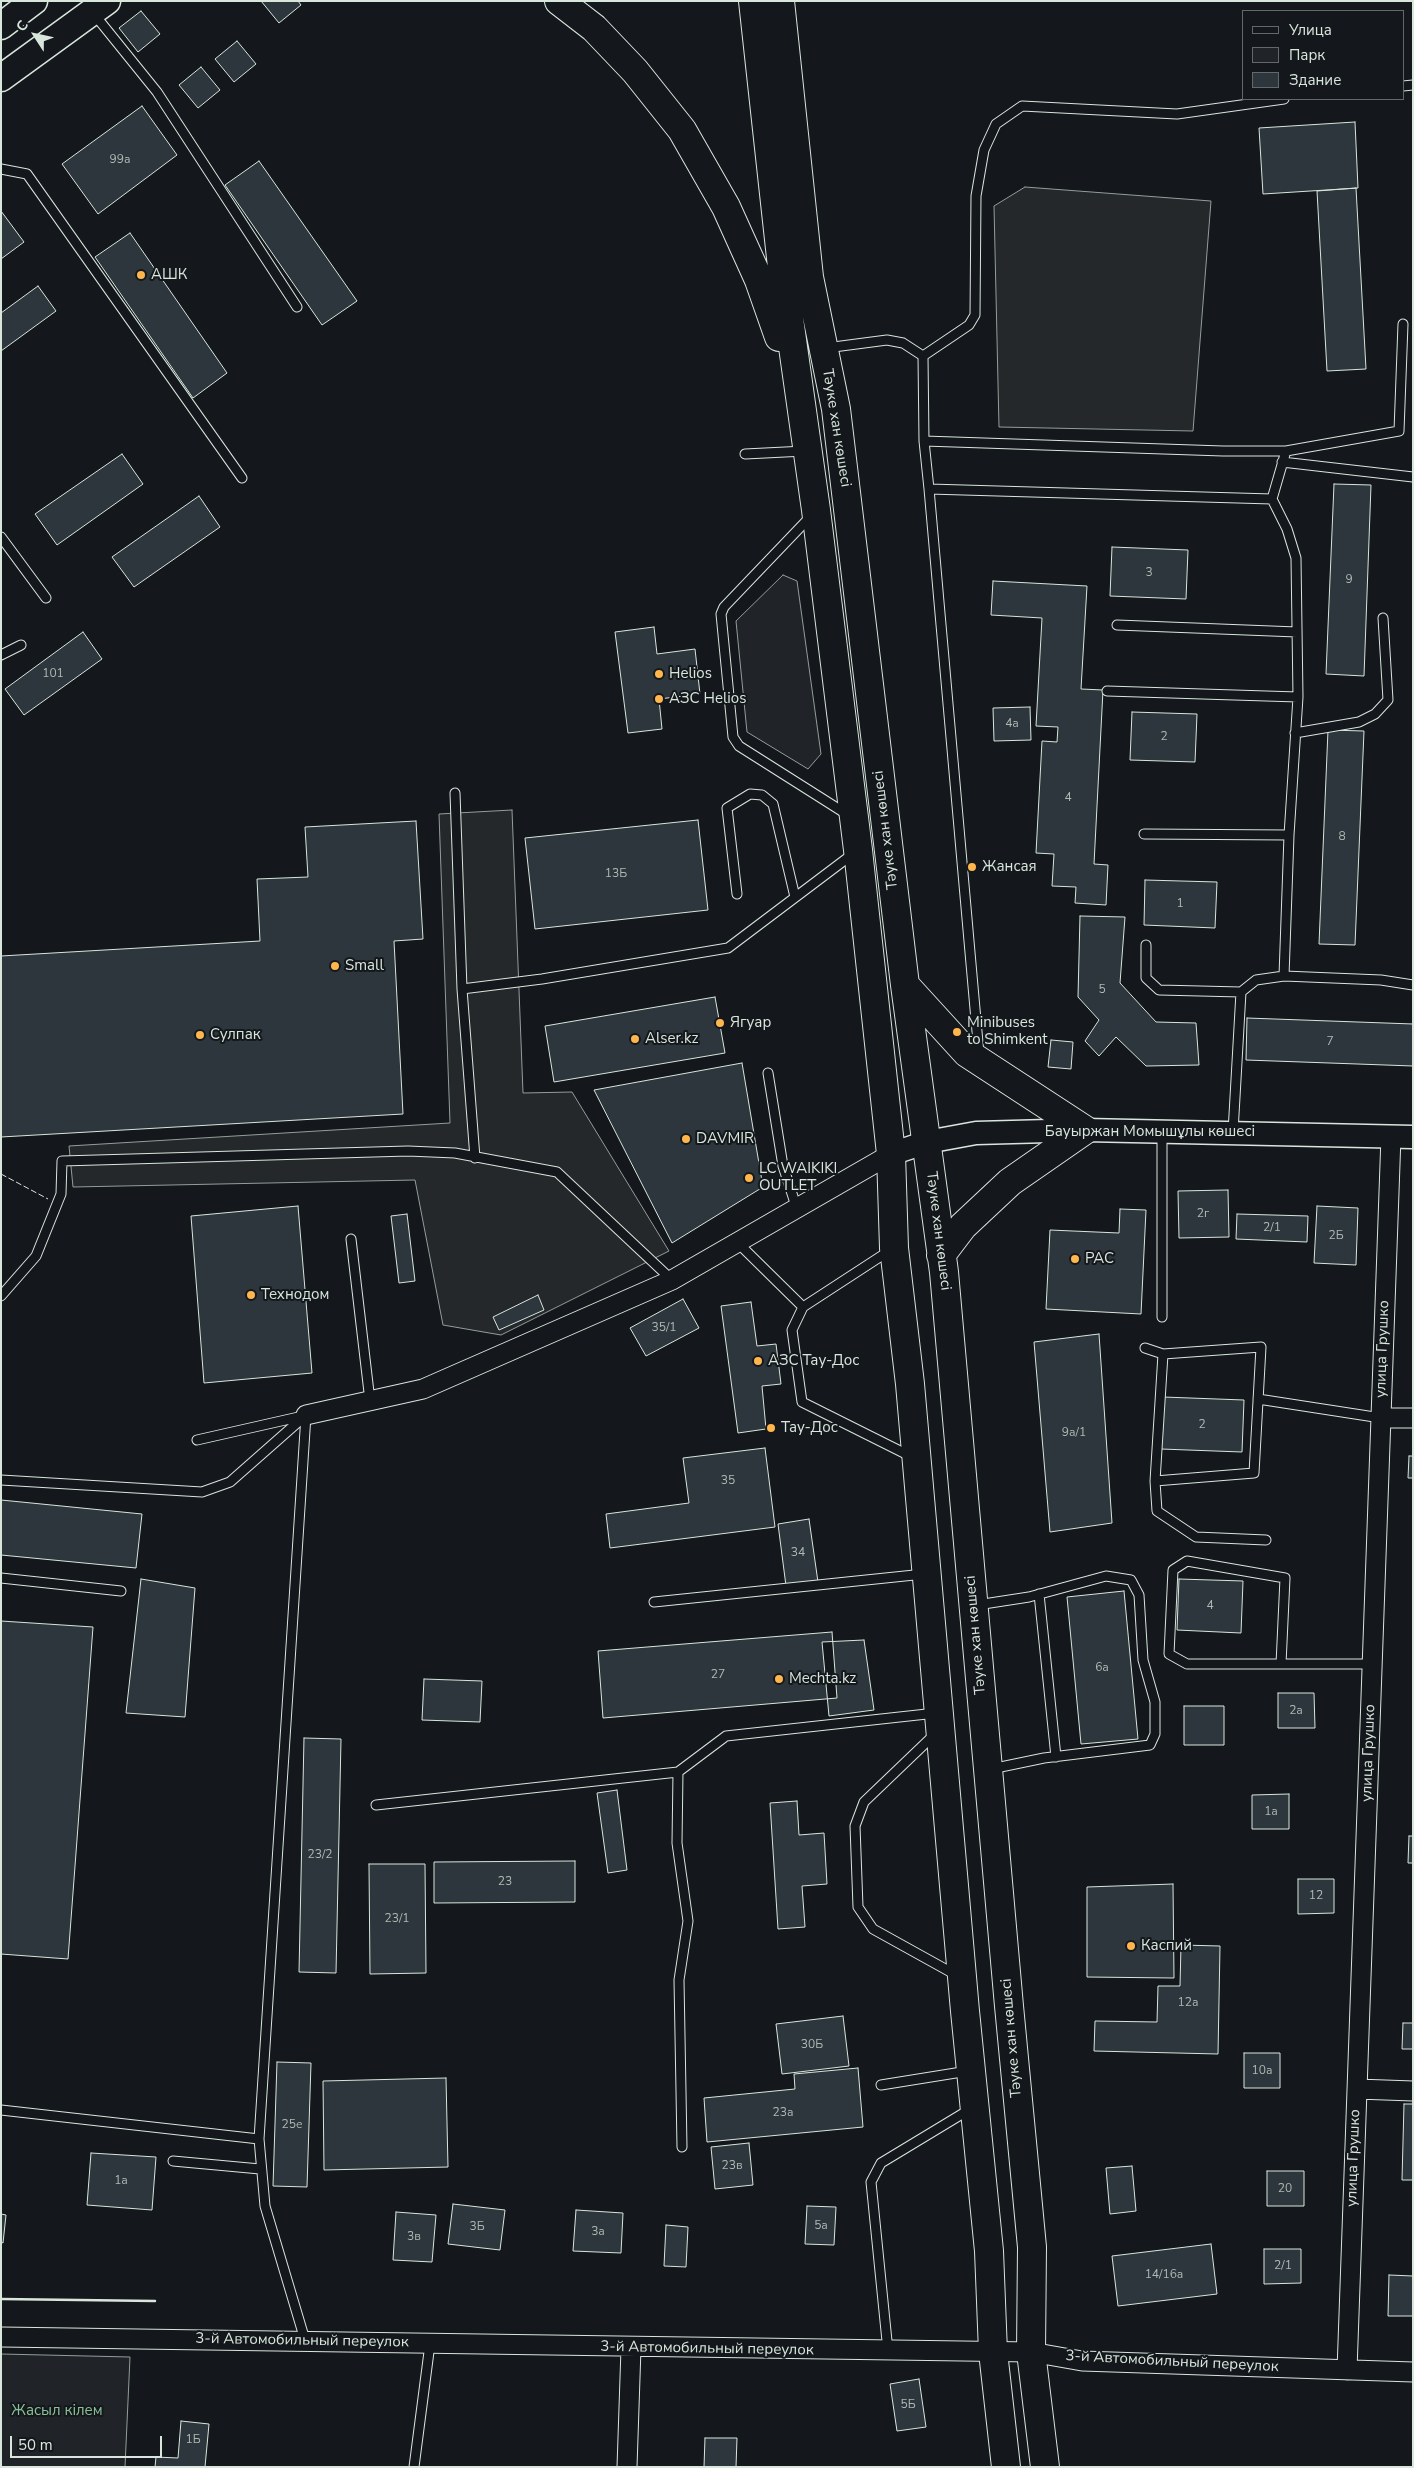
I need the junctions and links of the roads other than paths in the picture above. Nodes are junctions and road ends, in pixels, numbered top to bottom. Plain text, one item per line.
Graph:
1 (34, 1) edge
2 (559, 1) edge
3 (753, 1) edge
4 (780, 1) edge
5 (100, 6) edge
6 (1, 26) edge
7 (1, 78) edge
8 (1277, 100) edge
9 (1, 169) edge
10 (297, 307) dead end
11 (1403, 324) dead end
12 (824, 349) junction
13 (923, 356) junction
14 (801, 402) junction
15 (924, 441) junction
16 (808, 450) junction
17 (1286, 451) junction
18 (745, 454) dead end
19 (1282, 462) junction
20 (1413, 477) edge
21 (242, 478) dead end
22 (929, 489) junction
23 (1272, 499) junction
24 (816, 510) junction
25 (1, 537) edge
26 (46, 598) dead end
27 (1383, 618) dead end
28 (1117, 625) dead end
29 (1297, 632) junction
30 (21, 645) dead end
31 (1, 655) edge
32 (1107, 692) dead end
33 (1298, 696) junction
34 (1295, 733) junction
35 (455, 793) dead end
36 (854, 819) junction
37 (1144, 834) dead end
38 (1289, 835) junction
39 (858, 850) junction
40 (737, 894) dead end
41 (795, 897) junction
42 (1146, 945) dead end
43 (1284, 976) junction
44 (905, 985) junction
45 (1413, 985) edge
46 (462, 989) junction
47 (1241, 992) junction
48 (980, 1063) junction
49 (768, 1073) dead end
50 (1085, 1130) junction
51 (1162, 1131) junction
52 (1232, 1132) junction
53 (1402, 1137) edge
54 (927, 1142) junction
55 (891, 1154) junction
56 (475, 1158) junction
57 (797, 1209) junction
58 (351, 1239) dead end
59 (738, 1243) junction
60 (894, 1248) junction
61 (941, 1255) junction
62 (672, 1280) junction
63 (1, 1296) edge
64 (803, 1307) junction
65 (1162, 1317) dead end
66 (1145, 1348) dead end
67 (1163, 1354) junction
68 (1258, 1399) junction
69 (370, 1401) junction
70 (306, 1415) junction
71 (1381, 1418) junction
72 (1413, 1418) edge
73 (198, 1440) dead end
74 (917, 1460) junction
75 (1, 1480) edge
76 (1155, 1481) junction
77 (1266, 1540) dead end
78 (927, 1574) junction
79 (1, 1578) edge
80 (121, 1591) dead end
81 (1040, 1594) junction
82 (654, 1602) dead end
83 (974, 1606) junction
84 (1281, 1664) junction
85 (1372, 1664) junction
86 (940, 1721) junction
87 (1056, 1757) junction
88 (988, 1770) junction
89 (678, 1772) junction
90 (376, 1805) dead end
91 (962, 1978) junction
92 (970, 2071) junction
93 (881, 2085) dead end
94 (1357, 2089) junction
95 (1413, 2091) edge
96 (974, 2106) junction
97 (1, 2110) edge
98 (259, 2139) junction
99 (682, 2147) dead end
100 (173, 2161) dead end
101 (260, 2169) junction
102 (1, 2337) edge
103 (305, 2340) junction
104 (430, 2344) junction
105 (631, 2348) junction
106 (888, 2351) junction
107 (993, 2352) junction
108 (1031, 2352) junction
109 (1347, 2370) junction
110 (1413, 2372) edge
111 (414, 2467) edge
112 (627, 2467) edge
113 (1006, 2467) edge
114 (1045, 2467) edge

1 - 6 main road
2 - 14 main road
3 - 14 main road, Тәуке хан көшесі
4 - 12 main road, Тәуке хан көшесі
5 - 7 main road
5 - 10 lane
8 - 13 lane
9 - 21 lane
11 - 17 lane
12 - 13 lane
12 - 44 main road, Тәуке хан көшесі
13 - 15 lane
14 - 16 main road, Тәуке хан көшесі
15 - 17 lane
15 - 22 lane
16 - 18 lane
16 - 24 main road, Тәуке хан көшесі
17 - 19 lane
19 - 20 lane
19 - 23 lane
22 - 23 lane
22 - 48 lane
23 - 29 lane
24 - 36 main road, Тәуке хан көшесі
24 - 36 lane
25 - 26 lane
27 - 34 lane
28 - 29 lane
29 - 33 lane
30 - 31 lane
32 - 33 lane
33 - 34 lane
34 - 38 lane
35 - 46 lane
36 - 39 main road, Тәуке хан көшесі
37 - 38 lane
38 - 43 lane
39 - 41 lane
39 - 55 main road, Тәуке хан көшесі
40 - 41 lane
41 - 46 lane
42 - 47 lane
43 - 45 lane
43 - 47 lane
44 - 48 main road
44 - 54 main road, Тәуке хан көшесі
46 - 56 lane
47 - 52 lane
48 - 50 main road
49 - 57 lane
50 - 51 street, Бауыржан Момышұлы көшесі
50 - 54 street, Бауыржан Момышұлы көшесі
50 - 61 main road
51 - 52 street, Бауыржан Момышұлы көшесі
51 - 65 lane
52 - 53 street, Бауыржан Момышұлы көшесі
53 - 71 street, улица Грушко
54 - 55 street, Бауыржан Момышұлы көшесі
54 - 61 main road, Тәуке хан көшесі
55 - 57 street
55 - 60 main road, Тәуке хан көшесі
56 - 62 lane
56 - 63 lane
57 - 59 street
58 - 69 lane
59 - 62 street
59 - 64 lane
60 - 64 lane
60 - 74 main road, Тәуке хан көшесі
61 - 83 main road, Тәуке хан көшесі
62 - 69 street
64 - 74 lane
66 - 67 lane
67 - 68 lane
67 - 76 lane
68 - 71 lane
68 - 76 lane
69 - 70 street
70 - 73 lane
70 - 75 lane
70 - 98 lane
71 - 72 street
71 - 85 street, улица Грушко
74 - 78 main road, Тәуке хан көшесі
76 - 77 lane
78 - 82 lane
78 - 86 main road, Тәуке хан көшесі
79 - 80 lane
81 - 83 lane
81 - 87 lane
81 - 87 lane
83 - 88 main road, Тәуке хан көшесі
84 - 84 lane
84 - 85 lane
85 - 94 street, улица Грушко
86 - 89 lane
86 - 91 main road, Тәуке хан көшесі
86 - 91 lane
87 - 88 lane
88 - 108 main road, Тәуке хан көшесі
89 - 90 lane
89 - 99 lane
91 - 92 main road, Тәуке хан көшесі
92 - 93 lane
92 - 96 main road, Тәуке хан көшесі
94 - 95 street
94 - 109 street, улица Грушко
96 - 106 lane
96 - 107 main road, Тәуке хан көшесі
97 - 98 lane
98 - 101 lane
100 - 101 lane
101 - 103 lane
102 - 103 street, 3-й Автомобильный переулок
103 - 104 street, 3-й Автомобильный переулок
104 - 105 street, 3-й Автомобильный переулок
104 - 111 lane
105 - 106 street, 3-й Автомобильный переулок
105 - 112 street
106 - 107 street, 3-й Автомобильный переулок
107 - 108 street, 3-й Автомобильный переулок
107 - 113 main road, Тәуке хан көшесі
108 - 109 street, 3-й Автомобильный переулок
108 - 114 main road, Тәуке хан көшесі
109 - 110 street, 3-й Автомобильный переулок

